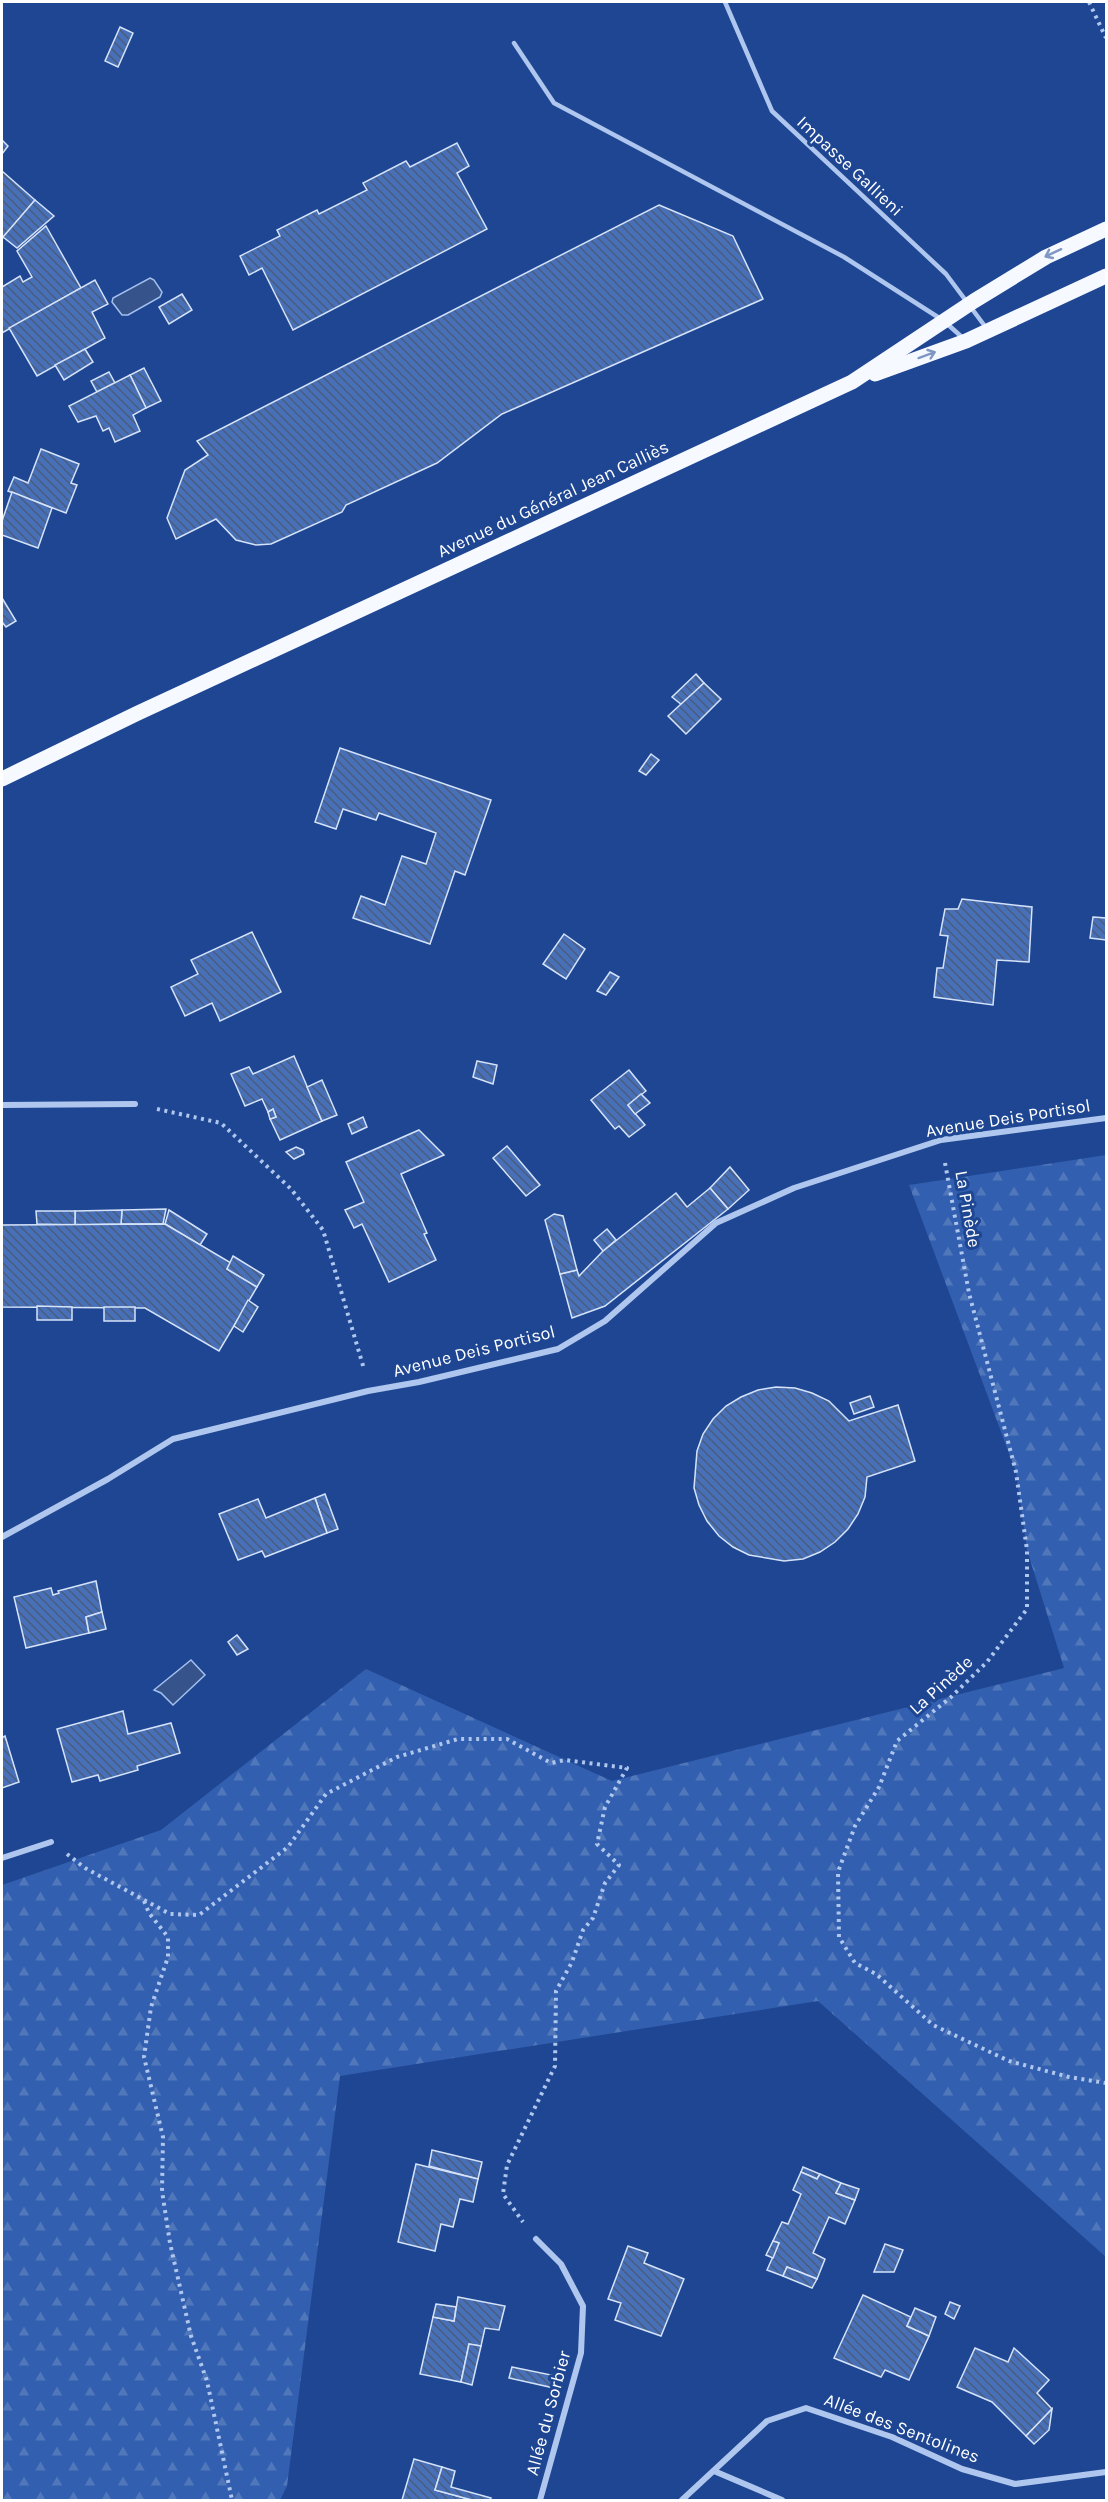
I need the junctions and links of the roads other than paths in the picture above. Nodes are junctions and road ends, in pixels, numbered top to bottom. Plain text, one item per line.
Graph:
1 (725, 2) edge
2 (514, 43) dead end
3 (1107, 229) edge
4 (1107, 276) edge
5 (967, 305) junction
6 (944, 321) junction
7 (988, 330) junction
8 (966, 341) junction
9 (852, 382) junction
10 (2, 779) edge
11 (135, 1104) road end
12 (2, 1105) edge
13 (1107, 1118) edge
14 (2, 1537) edge
15 (51, 1842) road end
16 (2, 1858) edge
17 (536, 2239) road end
18 (714, 2471) junction
19 (1107, 2472) edge
20 (540, 2500) edge
21 (682, 2500) edge
22 (782, 2500) edge

1 - 5 lane, Impasse Gallieni
2 - 6 lane
3 -> 5 main road, Avenue du Général Jean Calliès
4 - 7 main road
5 - 6 main road, Avenue du Général Jean Calliès
5 - 7 lane, Impasse Gallieni
6 - 8 lane
6 - 9 main road, Avenue du Général Jean Calliès
7 - 8 main road
9 -> 8 main road
9 - 10 main road, Avenue du Général Jean Calliès
11 - 12 street
13 - 14 street, Avenue Deis Portisol
15 - 16 street
17 - 20 street, Allée du Sorbier
18 - 19 street, Allée des Sentolines
18 - 21 street, Allée des Sentolines
18 - 22 street

